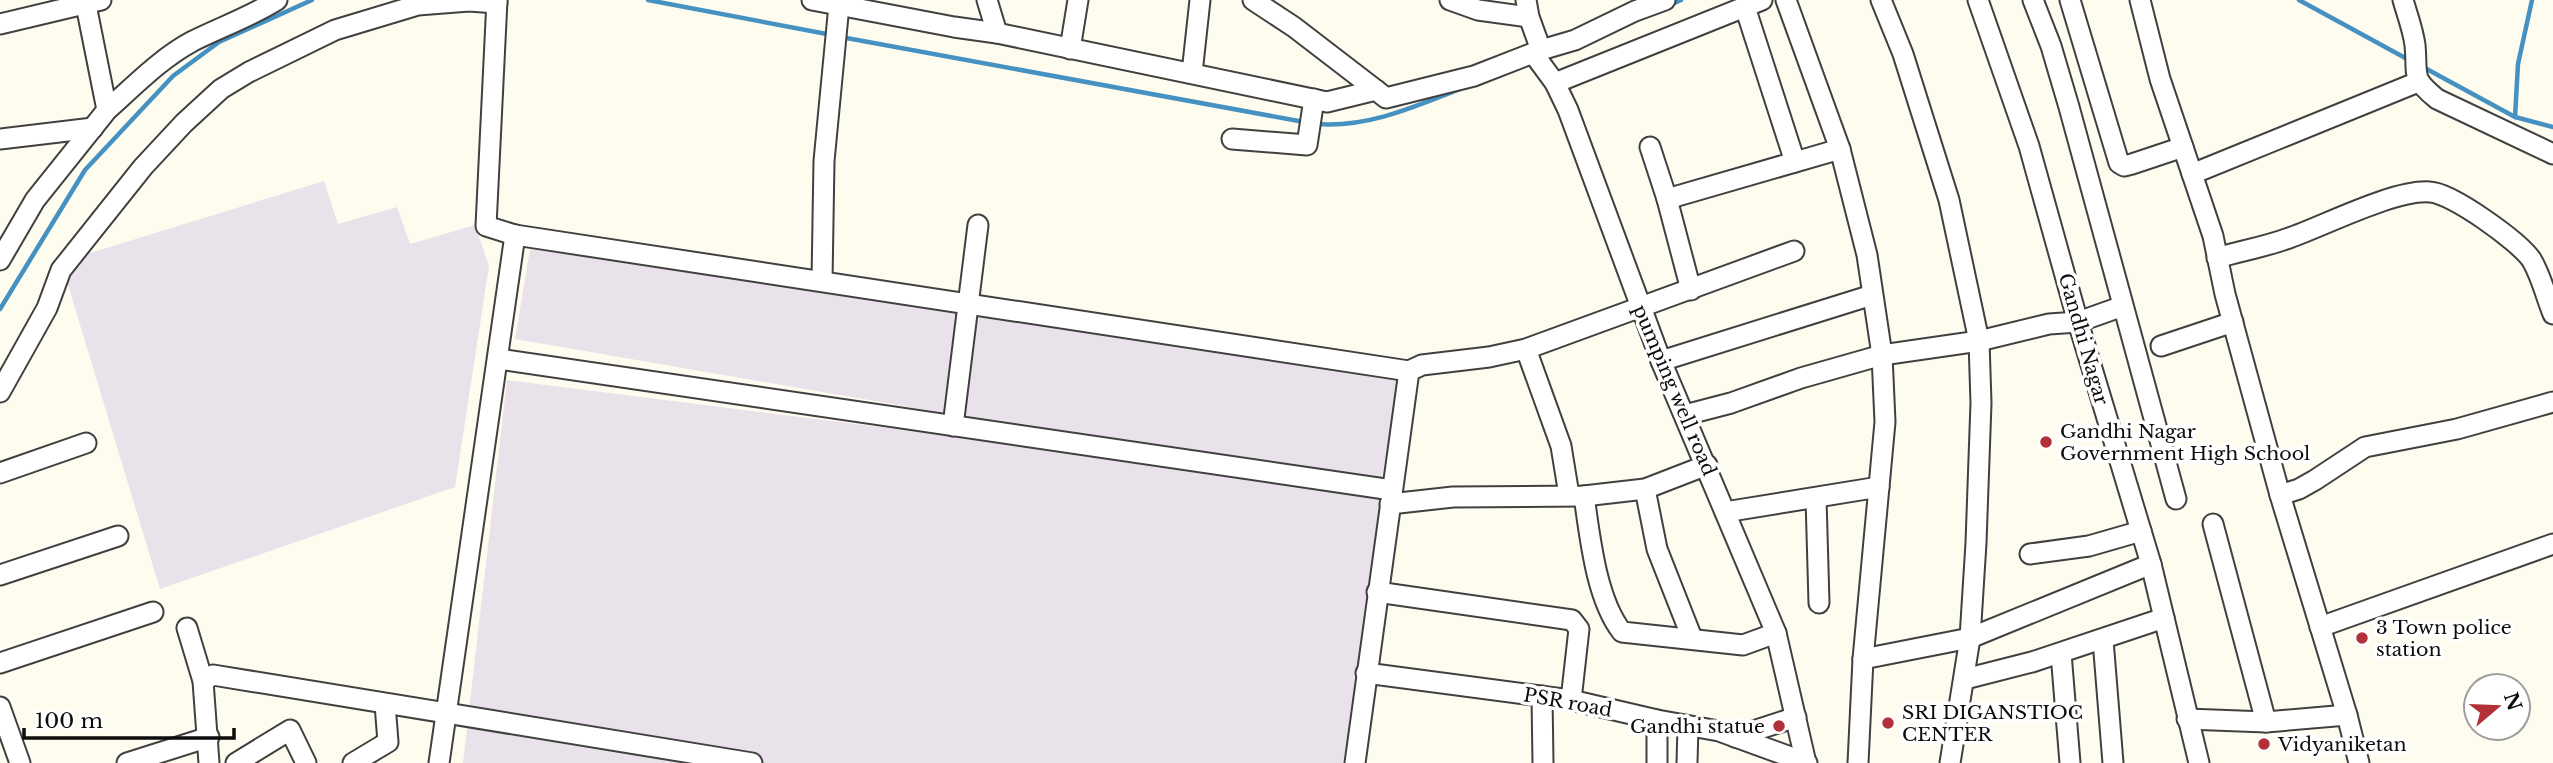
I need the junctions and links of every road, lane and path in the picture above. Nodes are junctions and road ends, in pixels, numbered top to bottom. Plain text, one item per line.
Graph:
1 (277, 0) edge
2 (812, 0) edge
3 (987, 0) edge
4 (1077, 0) edge
5 (1200, 0) edge
6 (1253, 0) edge
7 (1450, 0) edge
8 (1665, 0) edge
9 (1786, 0) edge
10 (1881, 0) edge
11 (1978, 0) edge
12 (2034, 0) edge
13 (2070, 0) edge
14 (2140, 0) edge
15 (2403, 0) edge
16 (91, 1) edge
17 (497, 2) edge
18 (1754, 3) edge
19 (839, 5) junction
20 (866, 5) edge
21 (1527, 9) edge
22 (0, 24) edge
23 (997, 33) junction
24 (1070, 49) junction
25 (1541, 62) junction
26 (1192, 73) junction
27 (2417, 75) junction
28 (1376, 90) junction
29 (107, 110) junction
30 (1311, 116) junction
31 (93, 128) junction
32 (0, 139) edge
33 (1232, 139) dead end
34 (1650, 147) dead end
35 (2183, 147) junction
36 (1840, 149) junction
37 (2553, 154) edge
38 (1795, 162) junction
39 (2192, 174) junction
40 (1667, 200) junction
41 (978, 225) dead end
42 (515, 235) junction
43 (6, 239) edge
44 (1794, 251) dead end
45 (2217, 258) junction
46 (0, 260) edge
47 (821, 281) junction
48 (1691, 290) junction
49 (1872, 295) junction
50 (970, 304) junction
51 (1640, 306) junction
52 (2123, 306) junction
53 (2553, 314) edge
54 (2078, 322) junction
55 (2233, 322) junction
56 (1979, 341) junction
57 (2161, 346) dead end
58 (1526, 349) junction
59 (1882, 355) junction
60 (499, 359) junction
61 (1661, 361) junction
62 (1409, 370) junction
63 (0, 392) edge
64 (2553, 402) edge
65 (1685, 415) junction
66 (953, 426) junction
67 (86, 443) dead end
68 (1707, 466) junction
69 (0, 473) edge
70 (1879, 487) junction
71 (1645, 489) junction
72 (2280, 495) junction
73 (1577, 496) junction
74 (1391, 497) junction
75 (1816, 498) junction
76 (2176, 499) dead end
77 (1725, 512) junction
78 (2213, 524) dead end
79 (2141, 531) junction
80 (118, 536) dead end
81 (2553, 544) edge
82 (2030, 554) dead end
83 (2151, 564) junction
84 (0, 575) edge
85 (1377, 592) junction
86 (1819, 603) dead end
87 (153, 612) dead end
88 (2164, 618) junction
89 (2320, 627) junction
90 (187, 628) dead end
91 (1776, 633) junction
92 (1692, 638) junction
93 (1970, 638) junction
94 (2103, 640) junction
95 (2060, 653) junction
96 (1863, 659) junction
97 (0, 663) edge
98 (1366, 673) junction
99 (1965, 679) junction
100 (203, 681) junction
101 (1542, 696) junction
102 (1571, 700) junction
103 (385, 704) junction
104 (0, 707) edge
105 (446, 714) junction
106 (2347, 715) junction
107 (1796, 717) junction
108 (2187, 719) junction
109 (1657, 720) junction
110 (2266, 722) junction
111 (1688, 726) junction
112 (209, 737) junction
113 (1735, 737) junction
114 (1769, 756) edge
115 (1953, 762) edge
116 (20, 763) edge
117 (127, 763) edge
118 (209, 763) edge
119 (236, 763) edge
120 (306, 763) edge
121 (353, 763) edge
122 (439, 763) edge
123 (752, 763) edge
124 (1355, 763) edge
125 (1543, 763) edge
126 (1657, 763) edge
127 (1687, 763) edge
128 (1807, 763) edge
129 (1858, 763) edge
130 (2070, 763) edge
131 (2113, 763) edge
132 (2199, 763) edge
133 (2359, 763) edge

1 - 29 street
2 - 19 street
3 - 23 street
4 - 24 street
5 - 26 street
6 - 28 street
7 - 21 street
8 - 25 street
9 - 36 street
10 - 56 street
11 - 54 street, Gandhi Nagar
12 - 52 street
13 - 35 street
14 - 35 street
15 - 27 street
16 - 22 street
16 - 29 street
17 - 42 street
17 - 63 street
18 - 25 street
18 - 38 street
19 - 20 street
19 - 47 street
20 - 23 street
21 - 25 street, pumping well road
23 - 24 street
24 - 26 street
25 - 28 street
25 - 51 street, pumping well road
26 - 30 street
27 - 37 street
27 - 39 street
28 - 30 street
29 - 31 street
30 - 33 street
31 - 32 street
31 - 43 street
34 - 40 street
35 - 39 street
36 - 38 street
36 - 49 street
38 - 40 street
39 - 45 street
40 - 48 street
41 - 50 street
42 - 47 street
42 - 60 street
43 - 46 street
44 - 48 street
45 - 53 street
45 - 55 street
47 - 50 street
48 - 51 street
49 - 59 street
49 - 61 street
50 - 62 street
50 - 66 street
51 - 58 street
51 - 61 street, pumping well road
52 - 54 street
52 - 76 street
54 - 56 street
54 - 79 street, Gandhi Nagar
55 - 57 street
55 - 72 street
56 - 59 street
56 - 93 street
58 - 62 street
58 - 73 street
59 - 65 street
59 - 70 street
60 - 66 street
60 - 105 street
61 - 65 street, pumping well road
62 - 74 street
64 - 72 street
65 - 68 street, pumping well road
66 - 74 street
67 - 69 street
68 - 71 street
68 - 77 street, pumping well road
70 - 75 street
70 - 96 street
71 - 73 street
71 - 92 street
72 - 89 street
73 - 74 street
73 - 92 street
74 - 85 street
75 - 77 street
75 - 86 street
77 - 91 street, pumping well road
78 - 110 street
79 - 82 street
79 - 83 street, Gandhi Nagar
80 - 84 street
81 - 89 street
83 - 88 street, Gandhi Nagar
83 - 93 street
85 - 98 street
85 - 102 street
87 - 97 street
88 - 94 street
88 - 108 street, Gandhi Nagar
89 - 106 street
90 - 100 street
91 - 92 street
91 - 107 street, pumping well road
93 - 96 street
93 - 99 street
94 - 95 street
94 - 131 street
95 - 99 street
95 - 130 street
96 - 129 street
98 - 101 street, PSR road
98 - 124 street
99 - 115 street
100 - 103 street
100 - 112 street
101 - 102 street, PSR road
101 - 125 street
102 - 109 street, PSR road
103 - 105 street
103 - 121 street
104 - 116 street
105 - 122 street
105 - 123 street
106 - 110 street
106 - 133 street
107 - 113 street
107 - 128 street, pumping well road
108 - 110 street
108 - 132 street, Gandhi Nagar
109 - 111 street, PSR road
109 - 126 street
111 - 113 street, PSR road
111 - 127 street
112 - 117 street
112 - 118 street
113 - 114 street, PSR road
114 - 128 street, PSR road
119 - 120 street

